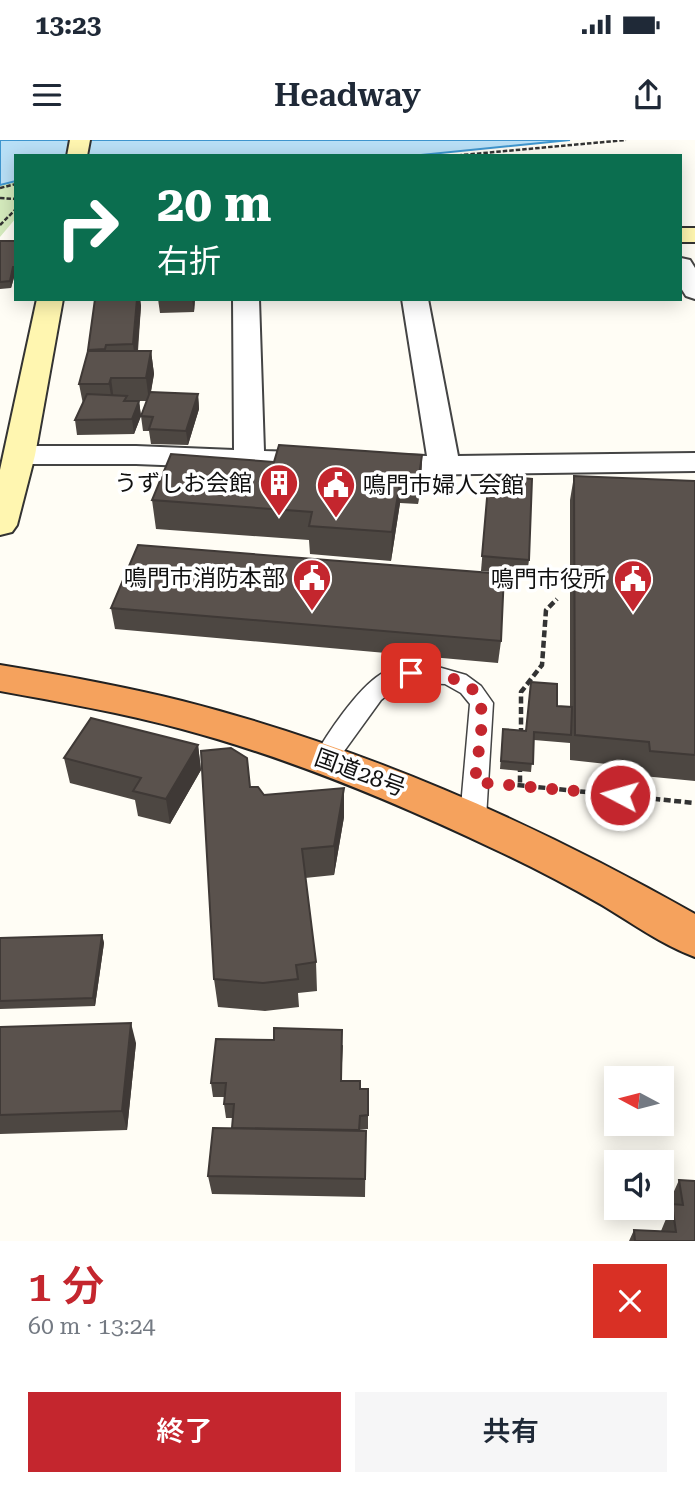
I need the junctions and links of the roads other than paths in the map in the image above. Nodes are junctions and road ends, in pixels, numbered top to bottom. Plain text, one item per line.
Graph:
1 (682, 267) edge
2 (695, 290) edge
3 (50, 301) edge
4 (246, 301) edge
5 (415, 301) edge
6 (249, 460) junction
7 (695, 462) edge
8 (444, 464) junction
9 (11, 467) edge
10 (0, 525) edge
11 (0, 678) edge
12 (325, 759) junction
13 (474, 800) junction
14 (695, 937) edge

1 - 2 street
3 - 9 main road
4 - 6 street
5 - 8 street
6 - 8 street
6 - 9 street
7 - 8 street
9 - 10 main road
11 - 12 highway, 国道28号
12 - 13 highway, 国道28号
12 - 13 lane
13 - 14 highway, 国道28号

